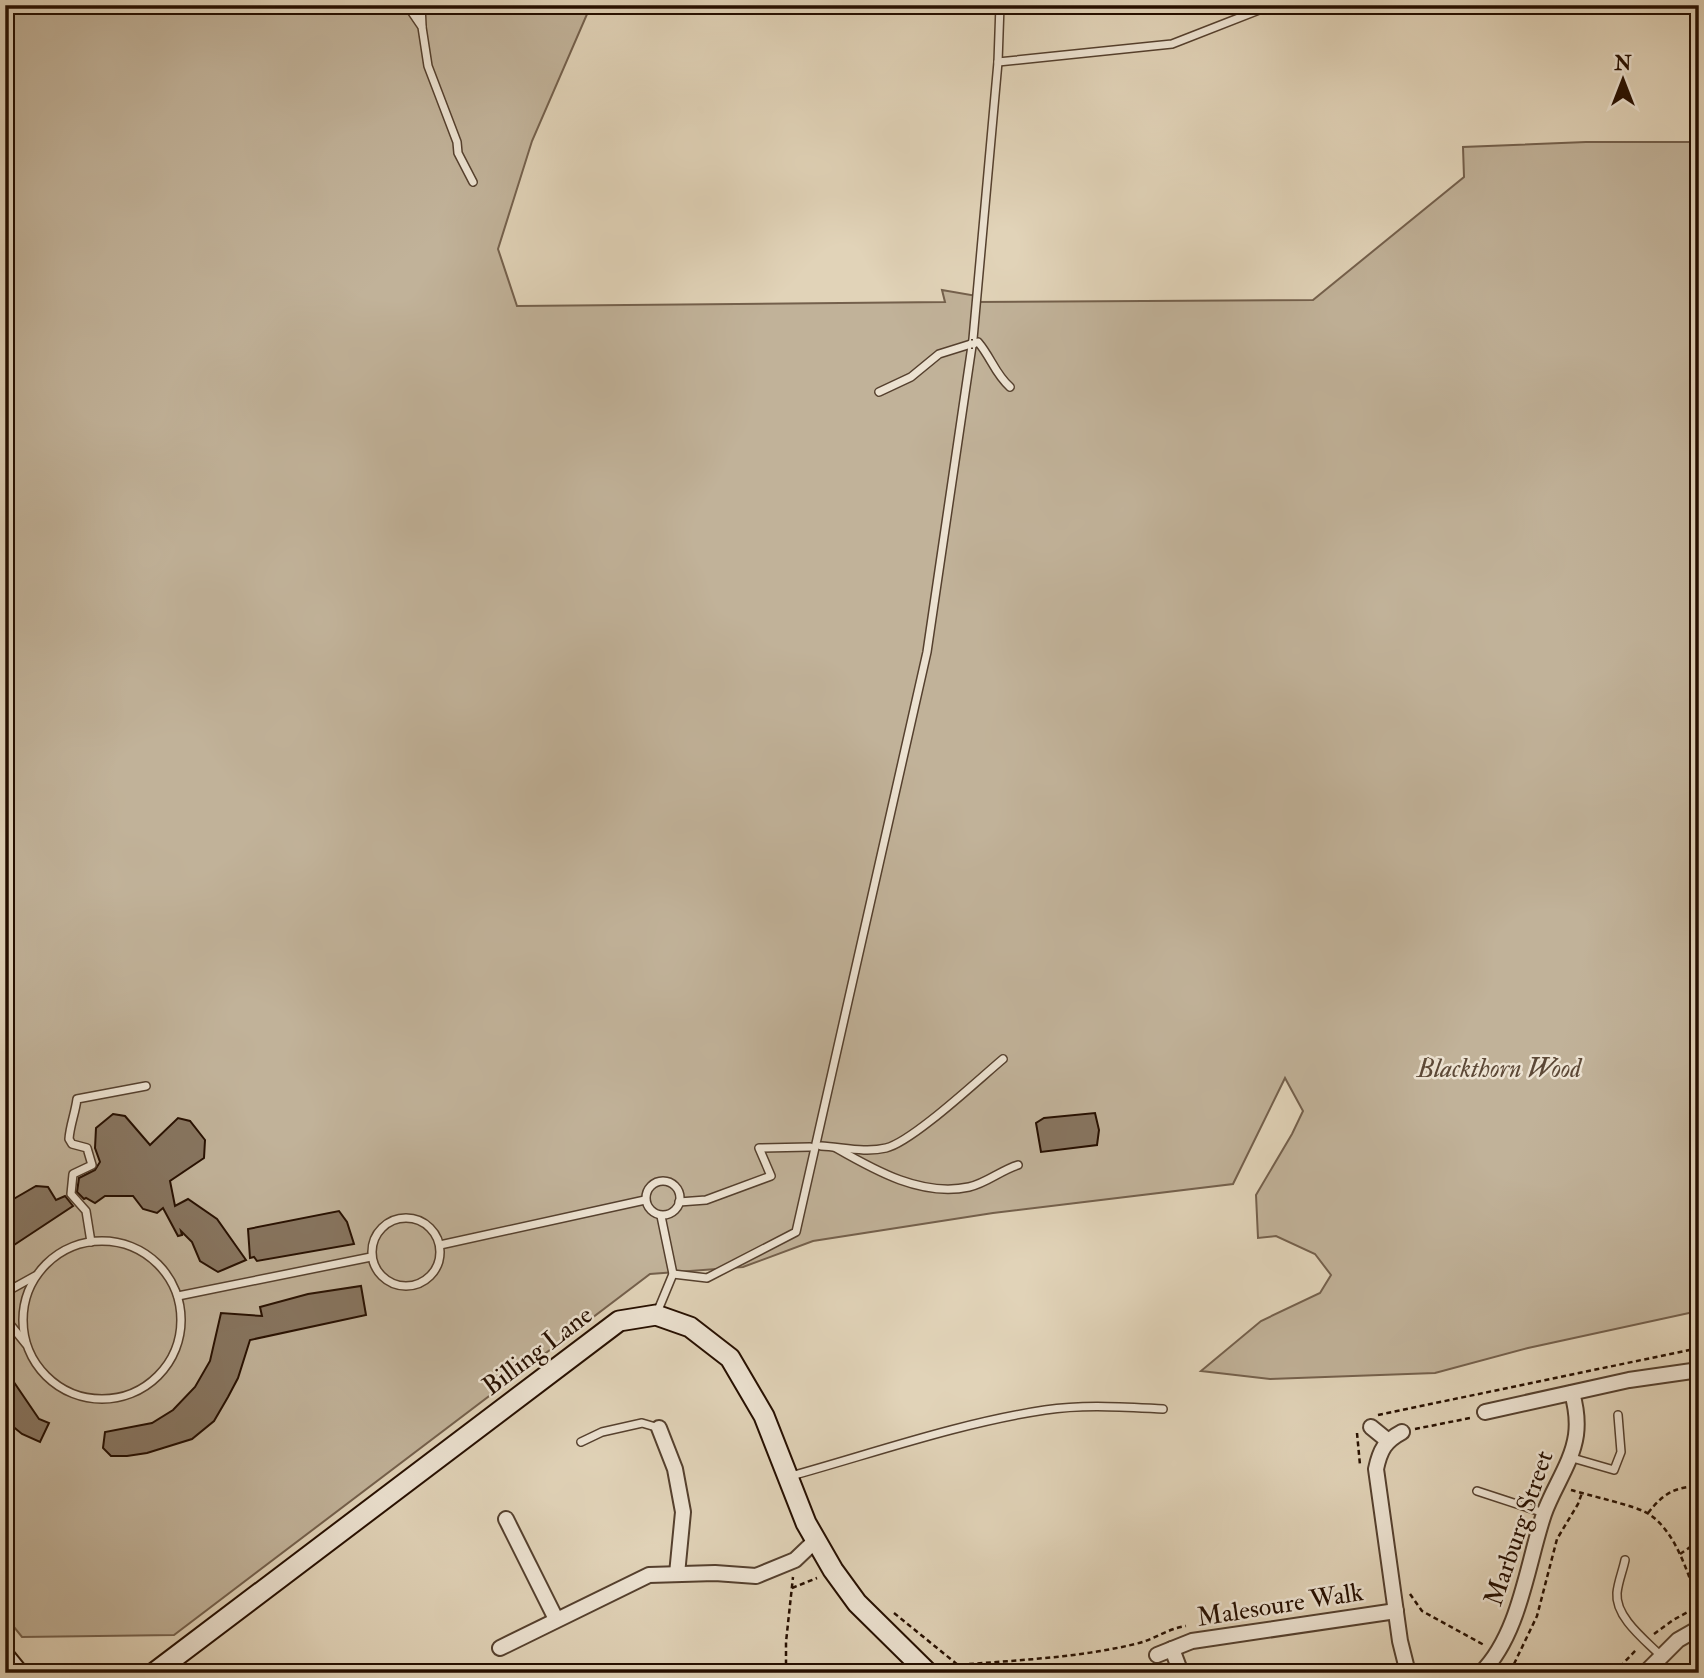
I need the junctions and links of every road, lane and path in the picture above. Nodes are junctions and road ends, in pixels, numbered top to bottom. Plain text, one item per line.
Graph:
1 (407, 5) edge
2 (421, 5) edge
3 (1000, 5) edge
4 (1272, 5) edge
5 (422, 27) junction
6 (998, 62) junction
7 (473, 182) dead end
8 (1010, 387) dead end
9 (879, 392) dead end
10 (1003, 1059) dead end
11 (146, 1086) dead end
12 (821, 1146) dead end
13 (832, 1146) junction
14 (810, 1147) dead end
15 (1018, 1164) dead end
16 (645, 1200) junction
17 (679, 1202) junction
18 (661, 1216) junction
19 (91, 1242) junction
20 (439, 1245) junction
21 (371, 1257) junction
22 (673, 1274) junction
23 (36, 1275) junction
24 (5, 1290) edge
25 (178, 1296) junction
26 (656, 1315) junction
27 (5, 1318) edge
28 (26, 1344) junction
29 (1699, 1348) edge
30 (1699, 1370) edge
31 (1572, 1393) junction
32 (1163, 1409) dead end
33 (1485, 1412) joint
34 (1618, 1415) dead end
35 (1365, 1424) junction
36 (659, 1429) joint
37 (1402, 1432) joint
38 (1387, 1440) junction
39 (581, 1441) dead end
40 (1569, 1457) junction
41 (1361, 1470) dead end
42 (788, 1477) junction
43 (1556, 1486) junction
44 (1699, 1486) edge
45 (1477, 1491) dead end
46 (1582, 1493) junction
47 (1544, 1513) junction
48 (1648, 1513) junction
49 (506, 1519) dead end
50 (816, 1540) junction
51 (1699, 1541) edge
52 (1680, 1555) junction
53 (795, 1560) junction
54 (1625, 1560) dead end
55 (677, 1574) junction
56 (1394, 1592) junction
57 (1699, 1603) edge
58 (886, 1611) dead end
59 (1396, 1611) junction
60 (556, 1619) junction
61 (1198, 1625) dead end
62 (1699, 1628) edge
63 (500, 1648) dead end
64 (1172, 1649) junction
65 (1497, 1652) junction
66 (1157, 1655) dead end
67 (1660, 1655) junction
68 (5, 1657) edge
69 (1514, 1664) junction
70 (1487, 1671) edge
71 (18, 1673) edge
72 (154, 1673) edge
73 (786, 1673) edge
74 (928, 1673) edge
75 (1181, 1673) edge
76 (1408, 1673) edge
77 (1526, 1673) edge
78 (1645, 1673) edge

1 - 5 lane
2 - 5 lane
3 - 6 lane
4 - 6 lane
5 - 7 lane
6 - 22 lane
8 - 9 lane
10 - 13 lane
11 - 19 lane
12 - 13 lane
13 - 15 lane
14 - 17 lane
16 - 17 lane
16 - 18 lane
16 - 20 lane
17 - 18 lane
18 - 22 lane
19 - 23 lane
19 - 25 lane
20 - 21 lane
20 - 21 lane
21 - 25 lane
22 - 26 lane
23 - 24 lane
23 - 28 lane
25 - 28 lane
26 - 42 street, Billing Lane
26 - 72 street, Billing Lane
27 - 28 lane
29 - 35 path
30 - 31 street
31 - 33 street
31 - 40 street, Marburg Street
32 - 42 lane
33 - 37 path
34 - 40 lane
35 - 38 street
35 - 41 path
36 - 39 lane
36 - 55 street
37 - 38 street
38 - 56 street
40 - 43 street, Marburg Street
42 - 50 street, Billing Lane
43 - 46 path
43 - 47 street, Marburg Street
44 - 48 path
45 - 47 lane
46 - 48 path
46 - 69 path
47 - 65 street, Marburg Street
48 - 52 path
49 - 60 street
50 - 53 street
50 - 74 street, Billing Lane
51 - 52 path
52 - 57 path
53 - 55 street
53 - 73 path
54 - 67 lane
55 - 60 street
56 - 59 street
56 - 65 path
58 - 61 path
59 - 64 street, Malesoure Walk
59 - 76 street
60 - 63 street
62 - 67 street
64 - 66 street, Malesoure Walk
64 - 75 street, Malesoure Walk
65 - 69 path
65 - 70 street, Marburg Street
67 - 78 street
68 - 71 street
69 - 77 path

